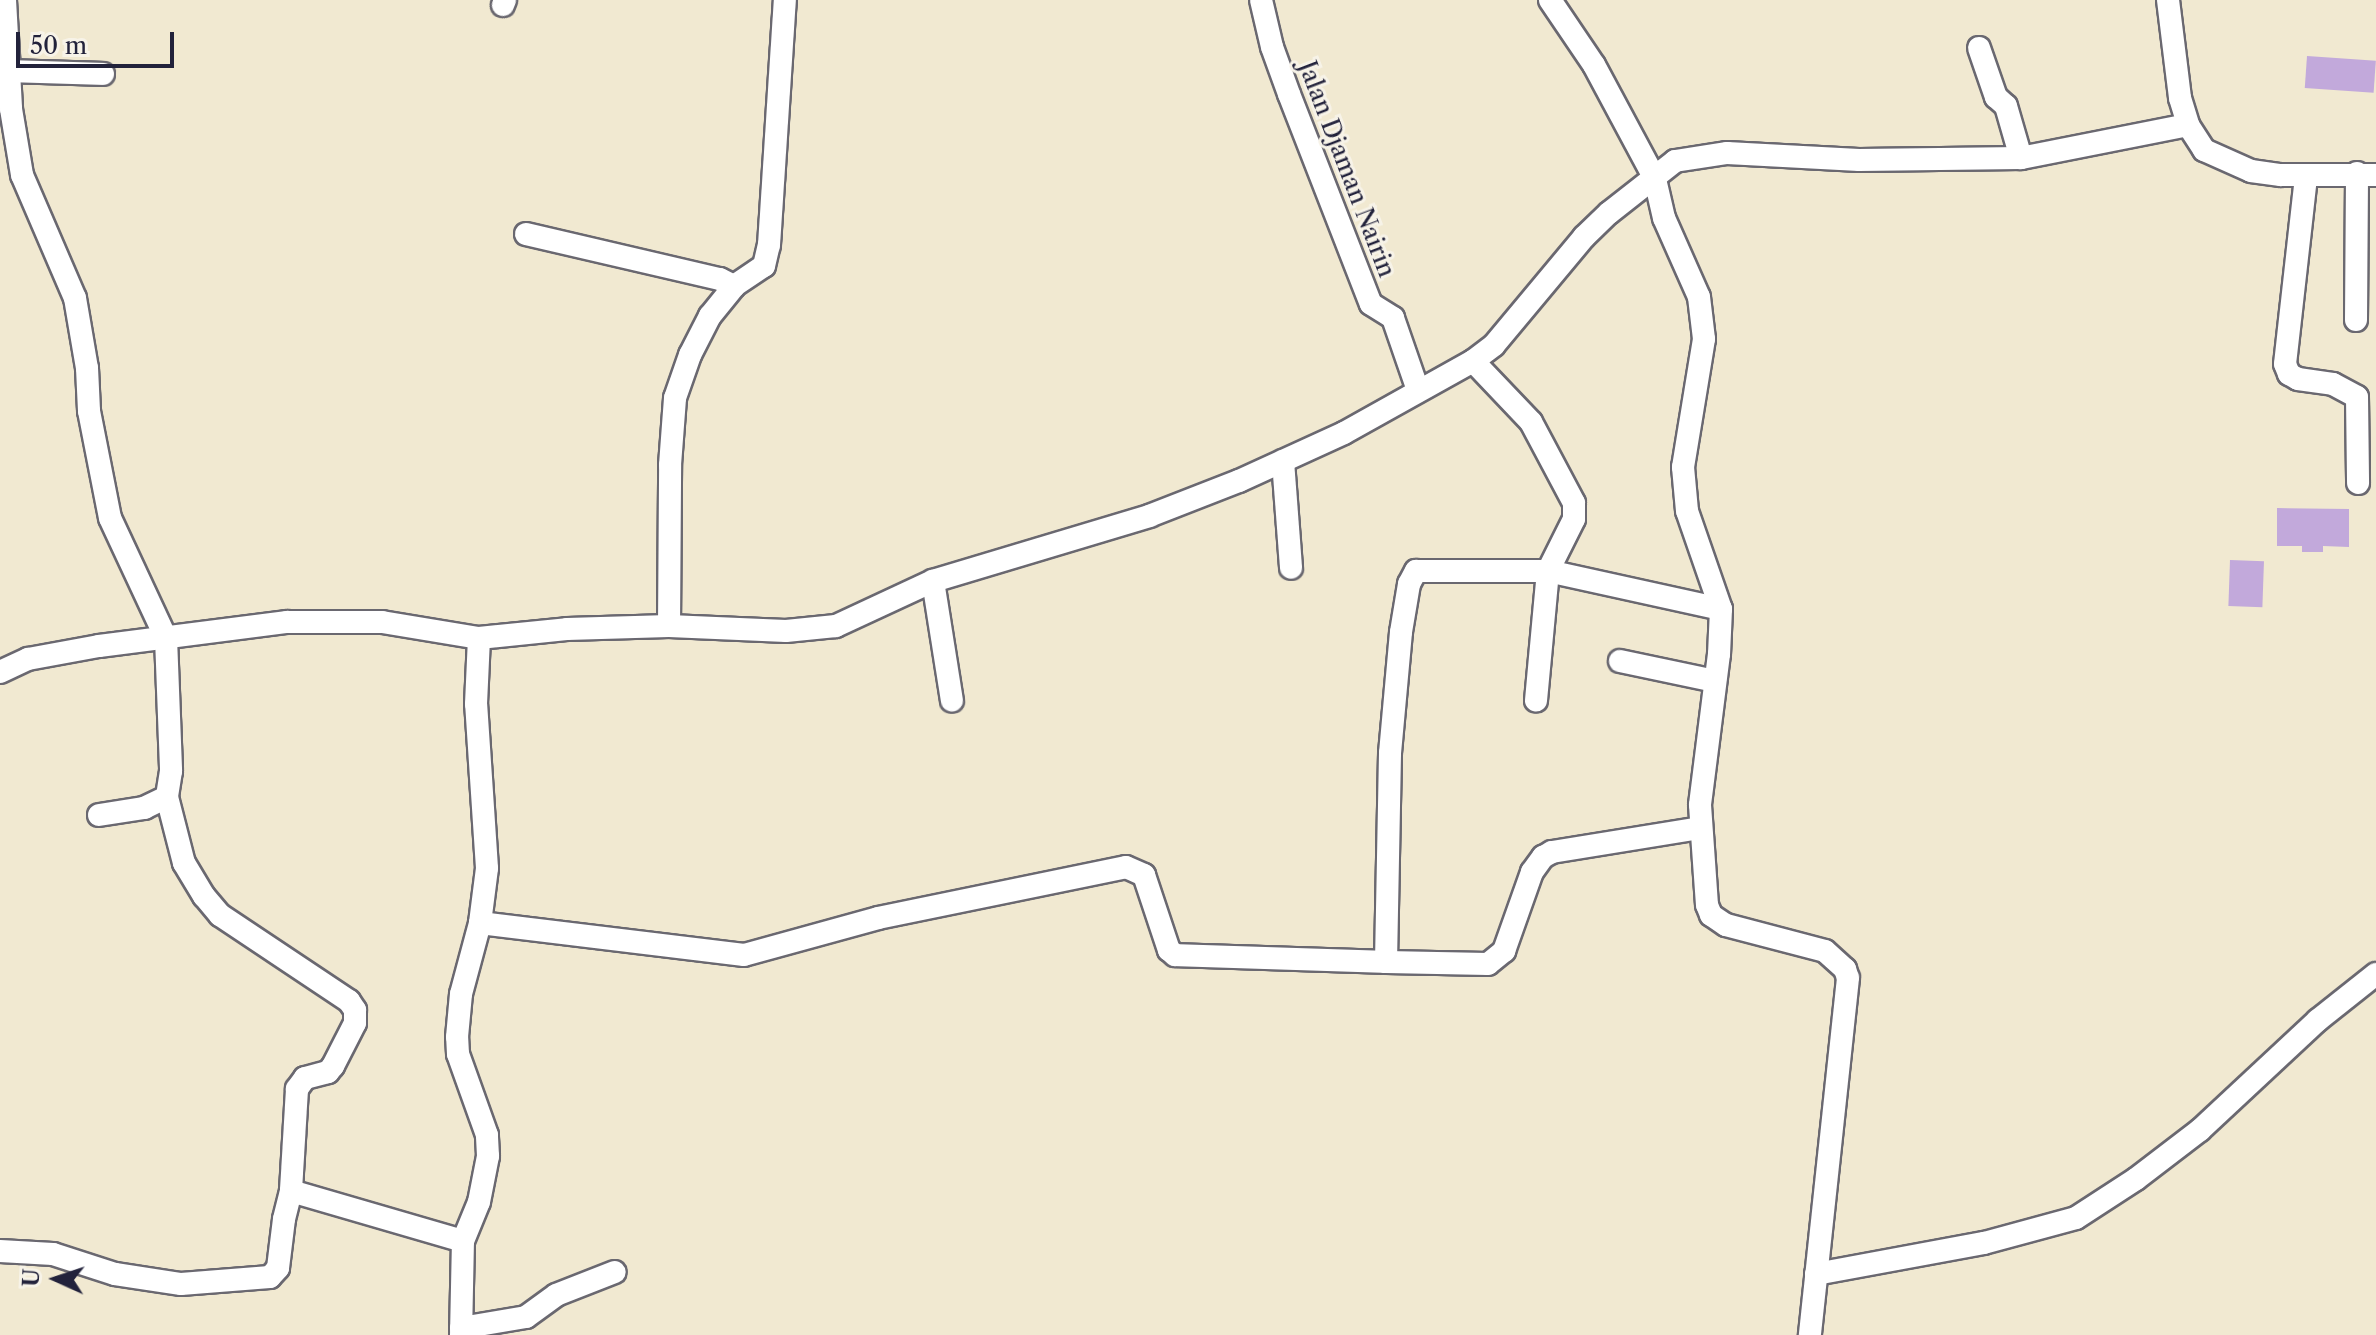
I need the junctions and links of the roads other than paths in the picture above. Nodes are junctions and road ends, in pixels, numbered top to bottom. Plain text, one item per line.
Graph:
1 (5, 0) edge
2 (785, 0) edge
3 (1261, 0) edge
4 (1550, 0) edge
5 (2168, 0) edge
6 (1979, 48) dead end
7 (5, 74) edge
8 (103, 74) dead end
9 (2188, 125) junction
10 (2021, 158) junction
11 (2367, 174) edge
12 (2306, 177) junction
13 (1655, 179) junction
14 (526, 234) dead end
15 (734, 286) junction
16 (2356, 320) dead end
17 (1473, 361) junction
18 (1418, 390) junction
19 (1283, 461) junction
20 (2358, 483) dead end
21 (1291, 568) dead end
22 (1548, 571) junction
23 (933, 581) junction
24 (1721, 609) junction
25 (669, 626) junction
26 (166, 638) junction
27 (479, 638) junction
28 (1620, 661) dead end
29 (0, 672) edge
30 (1715, 681) junction
31 (1536, 700) dead end
32 (952, 701) dead end
33 (167, 797) junction
34 (99, 815) dead end
35 (1700, 828) junction
36 (480, 923) junction
37 (1386, 962) junction
38 (2376, 974) edge
39 (291, 1191) junction
40 (463, 1241) junction
41 (0, 1251) edge
42 (615, 1272) dead end
43 (1816, 1274) junction
44 (461, 1332) edge
45 (1810, 1335) edge

1 - 7 street
2 - 15 street
3 - 18 street, Jalan Djaman Nairin
4 - 13 street
5 - 9 street
6 - 10 street
7 - 8 street
7 - 26 street
9 - 10 street
9 - 12 street
10 - 13 street
11 - 12 street
11 - 16 street
12 - 20 street
13 - 17 street
13 - 24 street
14 - 15 street
15 - 25 street
17 - 18 street
17 - 22 street
18 - 19 street
19 - 21 street
19 - 23 street
22 - 24 street
22 - 31 street
22 - 37 street
23 - 25 street
23 - 32 street
24 - 30 street
25 - 27 street
26 - 27 street
26 - 29 street
26 - 33 street
27 - 36 street
28 - 30 street
30 - 35 street
33 - 34 street
33 - 39 street
35 - 37 street
35 - 43 street
36 - 37 street
36 - 40 street
38 - 43 street
39 - 40 street
39 - 41 street
40 - 44 street
42 - 44 street
43 - 45 street

